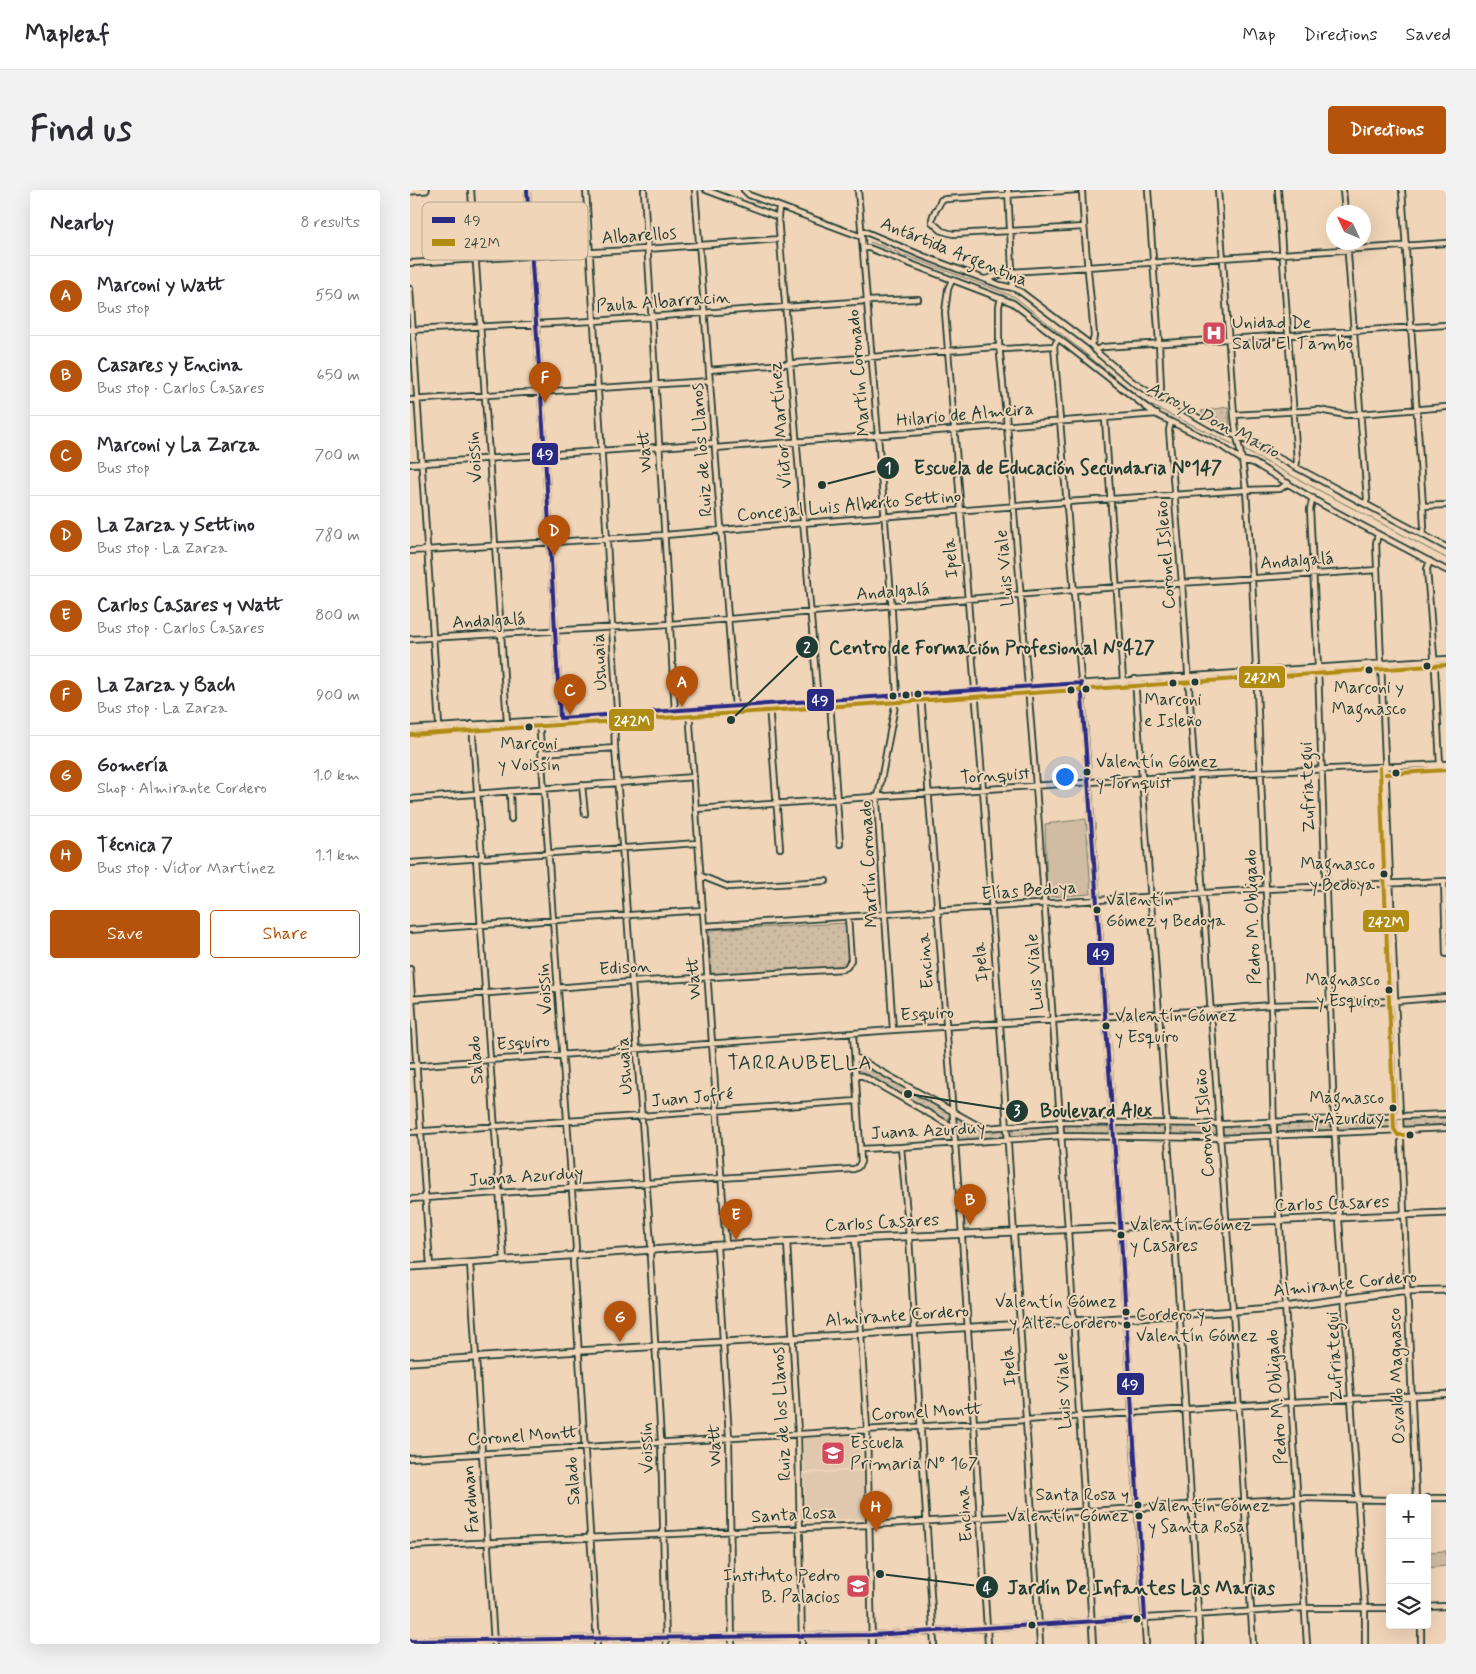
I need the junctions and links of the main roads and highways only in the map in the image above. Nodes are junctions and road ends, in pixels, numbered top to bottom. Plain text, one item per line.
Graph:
1 (426, 190) edge
2 (410, 191) edge
3 (1446, 1213) edge
4 (410, 1267) edge
5 (1446, 1290) edge
6 (410, 1362) edge

1 - 2 main road
3 - 4 main road, Carlos Casares
5 - 6 main road, Almirante Cordero

